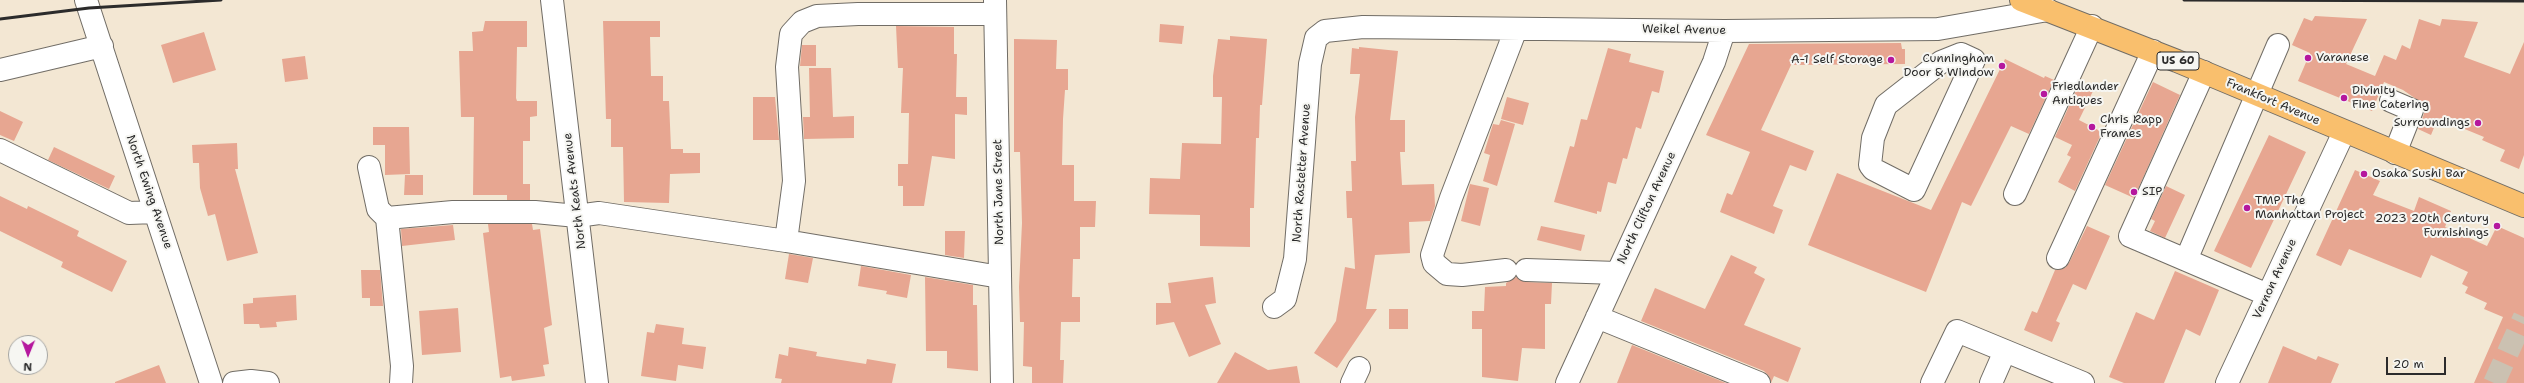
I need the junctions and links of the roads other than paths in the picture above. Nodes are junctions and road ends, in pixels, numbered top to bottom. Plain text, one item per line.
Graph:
1 (86, 0) edge
2 (552, 0) edge
3 (2021, 0) edge
4 (995, 7) edge
5 (2048, 10) junction
6 (1959, 26) junction
7 (2092, 26) junction
8 (1516, 29) junction
9 (1724, 31) junction
10 (1320, 34) joint
11 (2278, 45) dead end
12 (102, 46) junction
13 (2153, 51) junction
14 (1961, 54) junction
15 (0, 70) edge
16 (2204, 72) junction
17 (2257, 95) junction
18 (2391, 101) dead end
19 (2344, 132) junction
20 (0, 150) edge
21 (2395, 153) junction
22 (368, 167) dead end
23 (2015, 194) dead end
24 (2524, 206) edge
25 (155, 212) junction
26 (578, 216) junction
27 (387, 218) junction
28 (786, 241) junction
29 (2058, 258) dead end
30 (2186, 260) junction
31 (1617, 273) junction
32 (1000, 277) junction
33 (2268, 295) junction
34 (1274, 307) dead end
35 (1597, 317) junction
36 (2005, 351) junction
37 (211, 383) edge
38 (234, 383) edge
39 (268, 383) edge
40 (401, 383) edge
41 (597, 383) edge
42 (1002, 383) edge
43 (1567, 383) edge
44 (1759, 383) edge
45 (1932, 383) edge
46 (1991, 383) edge
47 (2083, 383) edge
48 (2227, 383) edge

1 - 12 street, North Ewing Avenue
2 - 26 street, North Keats Avenue
3 - 5 main road, Frankfort Avenue / US 60
4 - 28 street
4 - 32 street, North Jane Street
5 - 6 street, Weikel Avenue
5 - 7 main road, Frankfort Avenue / US 60
6 - 9 street, Weikel Avenue
6 - 14 street
7 - 13 main road, Frankfort Avenue / US 60
7 - 23 street
8 - 9 street, Weikel Avenue
8 - 10 street, Weikel Avenue
8 - 31 street
9 - 31 street, North Clifton Avenue
10 - 34 street, North Rastetter Avenue
11 - 17 street
12 - 15 street
12 - 25 street, North Ewing Avenue
13 - 16 main road, Frankfort Avenue / US 60
13 - 29 street
14 - 14 street
16 - 17 main road, Frankfort Avenue / US 60
16 - 30 street
17 - 19 main road, Frankfort Avenue / US 60
17 - 30 street
18 - 21 street
19 - 21 main road, Frankfort Avenue / US 60
19 - 33 street, Vernon Avenue
20 - 25 street
21 - 24 main road, Frankfort Avenue / US 60
22 - 27 street
25 - 37 street, North Ewing Avenue
26 - 27 street
26 - 28 street
26 - 41 street, North Keats Avenue
27 - 40 street
28 - 32 street
30 - 33 street
31 - 35 street, North Clifton Avenue
32 - 42 street, North Jane Street
33 - 48 street, Vernon Avenue
35 - 43 street, North Clifton Avenue
35 - 44 street
36 - 45 street
36 - 46 street
36 - 47 street
38 - 39 street

